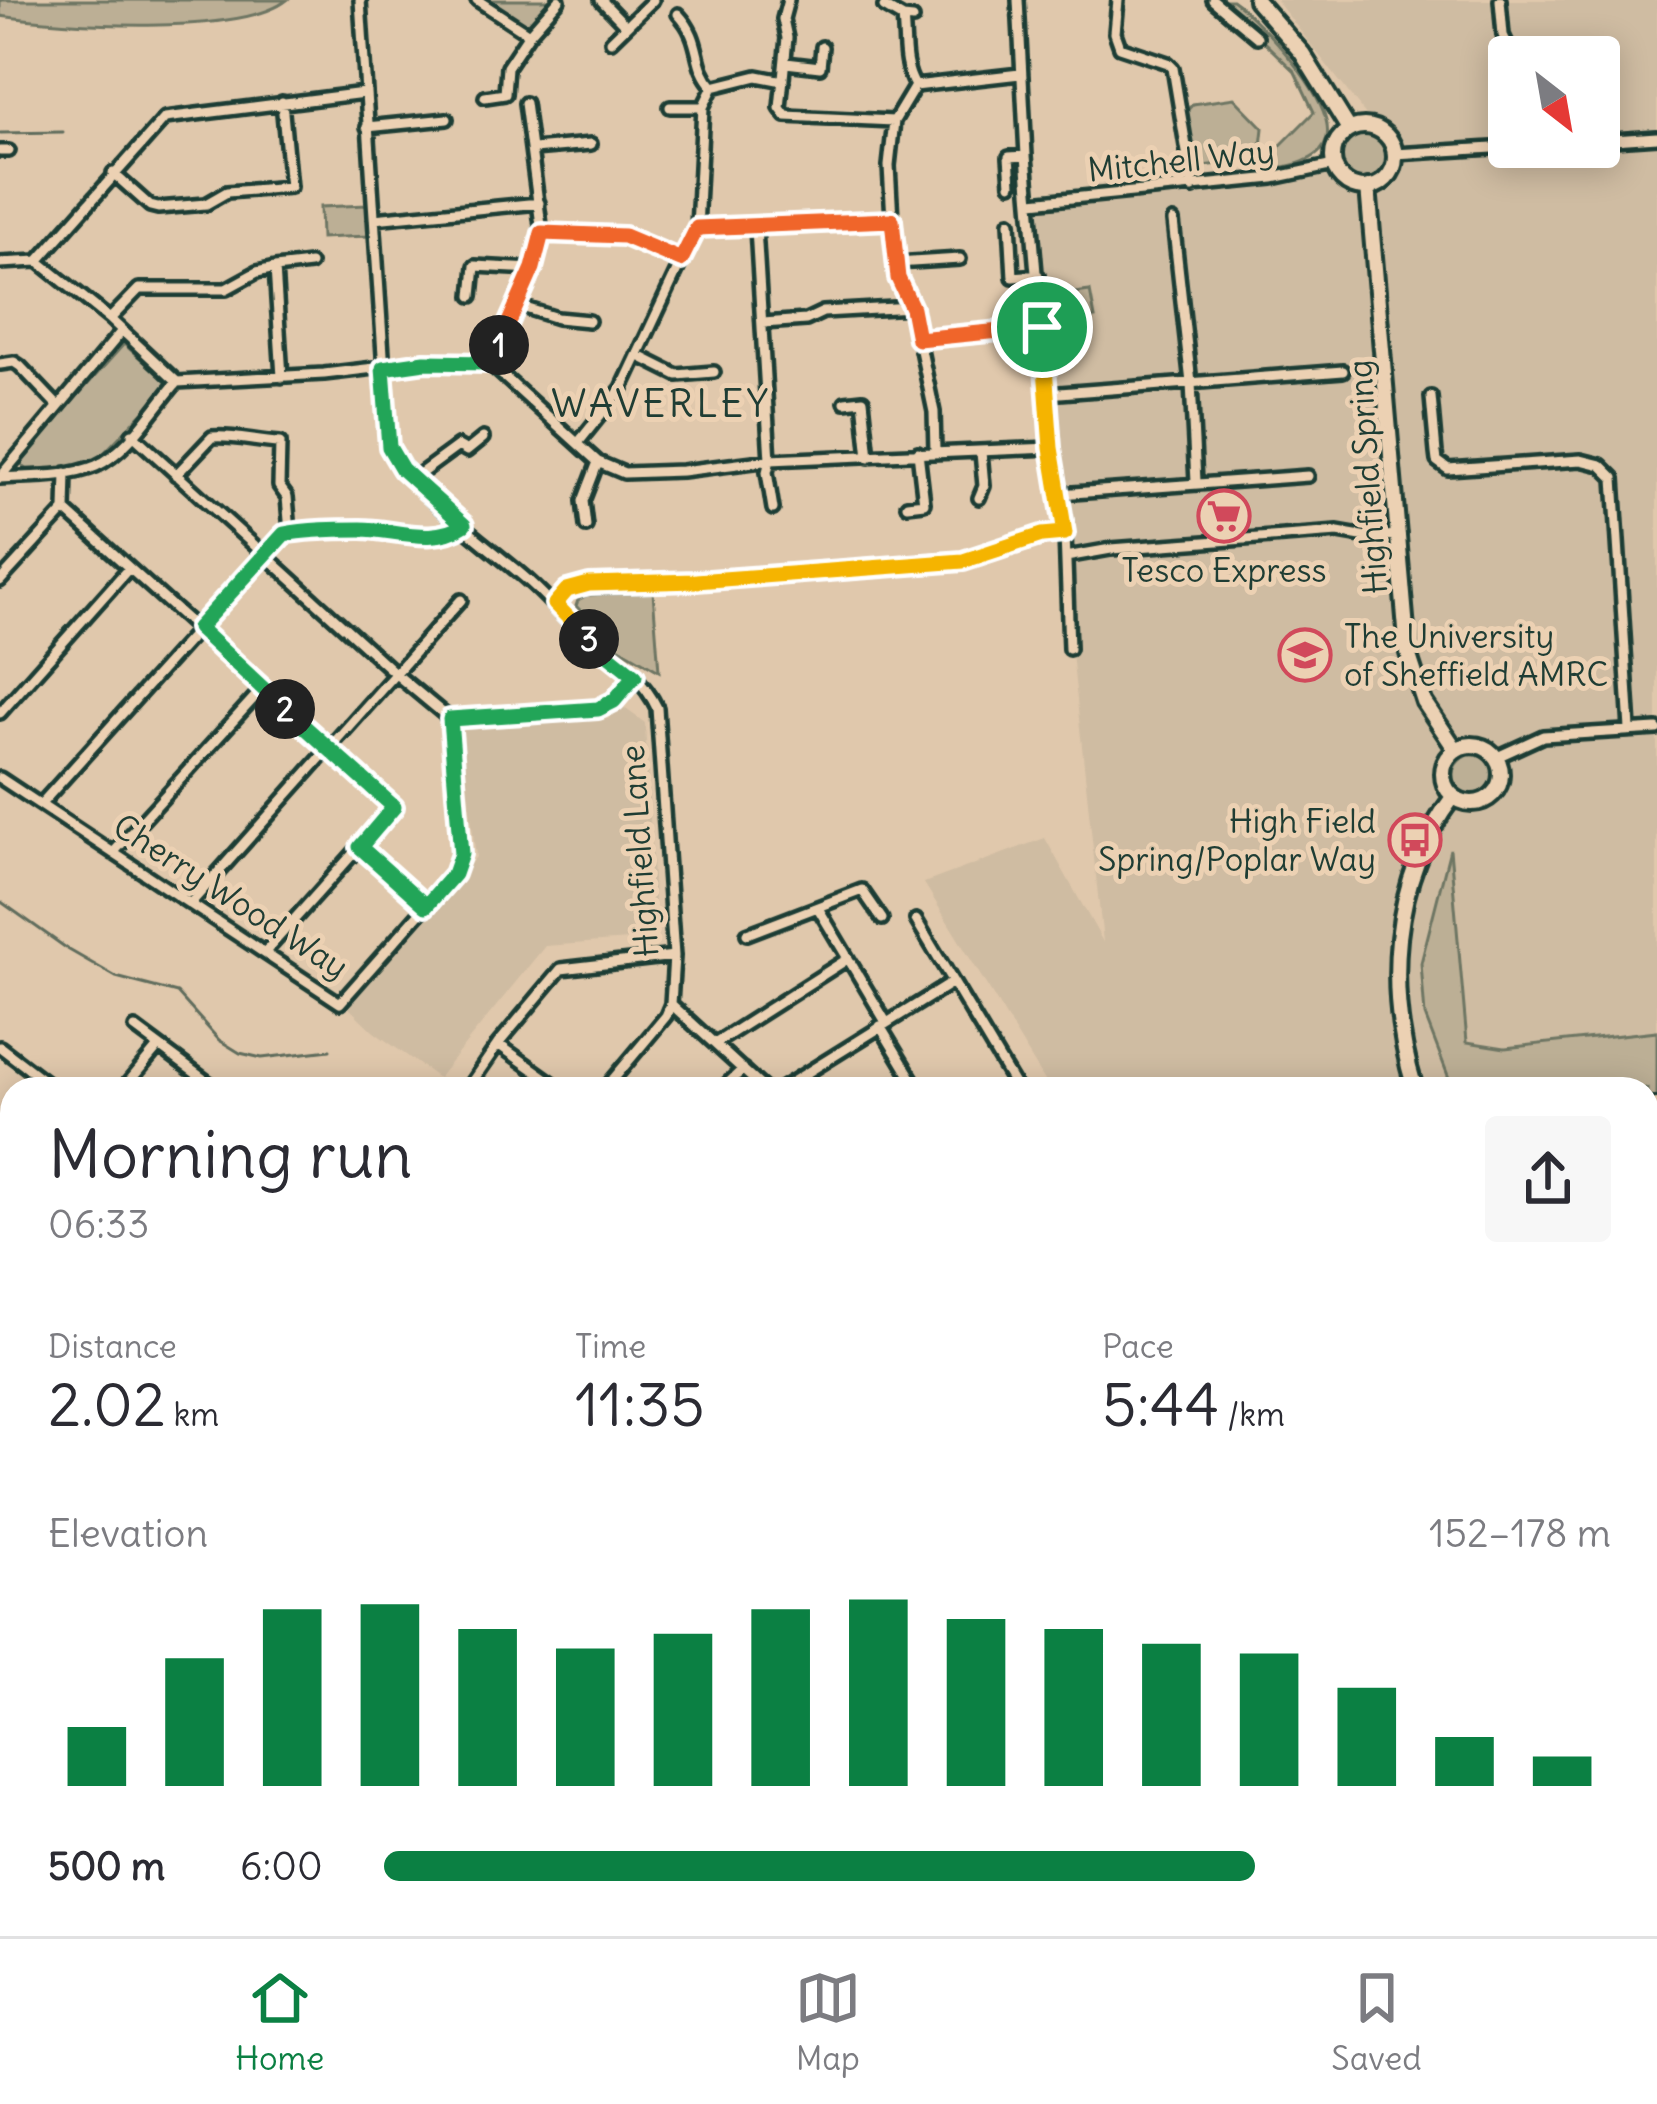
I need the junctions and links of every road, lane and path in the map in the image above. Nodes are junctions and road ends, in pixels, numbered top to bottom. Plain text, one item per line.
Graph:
1 (360, 0) edge
2 (477, 0) edge
3 (559, 0) edge
4 (601, 0) edge
5 (653, 0) edge
6 (788, 0) edge
7 (1018, 0) edge
8 (1118, 0) edge
9 (1213, 0) edge
10 (1256, 0) edge
11 (1500, 0) edge
12 (884, 7) dead end
13 (678, 14) dead end
14 (626, 26) junction
15 (530, 34) junction
16 (1503, 36) edge
17 (1257, 37) dead end
18 (611, 40) dead end
19 (822, 47) dead end
20 (786, 63) junction
21 (1020, 74) junction
22 (784, 81) junction
23 (915, 86) junction
24 (713, 87) junction
25 (364, 93) junction
26 (485, 97) dead end
27 (282, 103) junction
28 (525, 103) dead end
29 (670, 106) dead end
30 (704, 107) junction
31 (447, 119) dead end
32 (893, 121) junction
33 (367, 127) junction
34 (1349, 129) junction
35 (1657, 137) edge
36 (1620, 140) edge
37 (591, 144) dead end
38 (1488, 148) edge
39 (533, 149) junction
40 (1395, 154) junction
41 (1026, 156) junction
42 (1334, 165) junction
43 (112, 173) junction
44 (1011, 184) dead end
45 (1368, 187) junction
46 (1193, 188) junction
47 (1032, 202) junction
48 (539, 203) junction
49 (374, 219) junction
50 (892, 220) junction
51 (1173, 221) dead end
52 (1010, 222) dead end
53 (697, 228) junction
54 (756, 228) junction
55 (542, 233) junction
56 (960, 259) dead end
57 (681, 260) junction
58 (38, 261) junction
59 (0, 263) edge
60 (896, 263) junction
61 (310, 264) dead end
62 (275, 268) junction
63 (533, 268) junction
64 (1038, 275) junction
65 (472, 296) dead end
66 (519, 306) junction
67 (912, 308) junction
68 (110, 320) junction
69 (589, 321) dead end
70 (764, 323) junction
71 (1042, 327) junction
72 (122, 331) junction
73 (918, 339) junction
74 (639, 356) junction
75 (489, 363) junction
76 (0, 364) edge
77 (383, 368) junction
78 (1343, 371) dead end
79 (714, 373) dead end
80 (282, 376) junction
81 (177, 382) junction
82 (1191, 383) junction
83 (1047, 394) junction
84 (1431, 397) dead end
85 (844, 402) dead end
86 (58, 406) junction
87 (132, 434) junction
88 (483, 439) dead end
89 (578, 443) junction
90 (1051, 448) junction
91 (918, 452) junction
92 (935, 452) junction
93 (981, 452) junction
94 (869, 457) junction
95 (770, 460) junction
96 (598, 462) junction
97 (66, 473) junction
98 (176, 475) junction
99 (1308, 476) dead end
100 (0, 478) edge
101 (413, 479) junction
102 (1196, 482) junction
103 (1059, 494) junction
104 (979, 498) dead end
105 (907, 505) dead end
106 (773, 509) dead end
107 (65, 510) junction
108 (464, 525) junction
109 (586, 526) dead end
110 (290, 532) junction
111 (1065, 533) junction
112 (1400, 535) junction
113 (264, 556) junction
114 (1066, 557) junction
115 (129, 568) junction
116 (0, 580) edge
117 (461, 600) dead end
118 (555, 604) junction
119 (198, 628) junction
120 (1069, 649) dead end
121 (397, 675) junction
122 (635, 676) junction
123 (262, 689) junction
124 (0, 713) edge
125 (450, 719) junction
126 (1630, 729) junction
127 (1657, 729) edge
128 (329, 747) junction
129 (1456, 750) junction
130 (1497, 758) junction
131 (0, 778) edge
132 (1453, 796) junction
133 (41, 804) junction
134 (360, 847) junction
135 (113, 854) junction
136 (190, 904) junction
137 (426, 906) junction
138 (818, 908) junction
139 (882, 919) dead end
140 (916, 920) dead end
141 (747, 934) dead end
142 (265, 952) junction
143 (674, 956) junction
144 (846, 960) junction
145 (953, 982) junction
146 (671, 1004) junction
147 (883, 1024) junction
148 (134, 1028) dead end
149 (716, 1043) junction
150 (498, 1044) junction
151 (0, 1047) edge
152 (158, 1047) junction
153 (743, 1069) junction
154 (39, 1077) edge
155 (133, 1077) edge
156 (200, 1077) edge
157 (475, 1077) edge
158 (544, 1077) edge
159 (615, 1077) edge
160 (735, 1077) edge
161 (751, 1077) edge
162 (807, 1077) edge
163 (912, 1077) edge
164 (1010, 1077) edge
165 (1414, 1077) edge

1 - 25 street, Highfield Lane
2 - 15 street
3 - 15 street
4 - 14 street
5 - 14 street
6 - 20 street
7 - 21 street
8 - 46 street
9 - 17 street
10 - 34 main road
11 - 16 street
12 - 23 street
13 - 24 street
14 - 18 street
15 - 26 street
19 - 20 street
20 - 22 street
21 - 23 street
21 - 41 street
22 - 24 street
22 - 32 street
23 - 32 street
24 - 30 street
25 - 27 street
25 - 33 street, Highfield Lane
27 - 43 street
27 - 43 street
28 - 39 street
29 - 30 street
30 - 53 street
31 - 33 street
32 - 50 street
33 - 49 street, Highfield Lane
34 - 40 main road
34 - 42 main road
35 - 36 street
37 - 39 street
38 - 40 street
39 - 48 street
40 - 45 main road
41 - 44 street
41 - 47 street
42 - 45 main road
42 - 46 street, Mitchell Way
43 - 58 street
45 - 112 main road, Highfield Spring
46 - 47 street, Mitchell Way
47 - 64 street
48 - 49 street
48 - 55 street
49 - 77 street, Highfield Lane
50 - 54 street
50 - 60 street
51 - 82 street
52 - 64 street
53 - 54 street
53 - 57 street
54 - 70 street
55 - 57 street
55 - 63 street
56 - 60 street
57 - 74 street
58 - 59 street
58 - 68 street
60 - 67 street
61 - 62 street
62 - 68 street
62 - 80 street
63 - 65 street
63 - 66 street
64 - 71 street
66 - 69 street
66 - 75 street
67 - 70 street
67 - 73 street
68 - 72 street
70 - 95 street
71 - 73 street
71 - 83 street
72 - 81 street
72 - 86 street
73 - 92 street
74 - 79 street
74 - 89 street
75 - 77 street
75 - 89 street
76 - 86 street
77 - 80 street
77 - 101 street, Highfield Lane
78 - 82 street
80 - 81 street
81 - 87 street
82 - 83 street
82 - 102 street
83 - 90 street
84 - 126 street
85 - 94 street
86 - 100 street
87 - 97 street
87 - 98 street
88 - 101 street
89 - 96 street
90 - 93 street
90 - 103 street
91 - 92 street
91 - 94 street
91 - 105 street
92 - 93 street
93 - 104 street
94 - 95 street
95 - 96 street
95 - 106 street
96 - 109 street
97 - 100 street
97 - 107 street
98 - 110 street
98 - 113 street
99 - 102 street
101 - 108 street, Highfield Lane
102 - 103 street
103 - 111 street
107 - 115 street
107 - 116 street
108 - 110 street
108 - 118 street, Highfield Lane
110 - 113 street
111 - 114 street
111 - 118 street
112 - 114 street
112 - 129 main road, Highfield Spring
113 - 119 street
113 - 121 street
114 - 120 street
115 - 119 street
115 - 124 street
117 - 121 street
118 - 122 street, Highfield Lane
119 - 123 street
119 - 133 street
121 - 125 street
121 - 128 street
122 - 125 street
122 - 143 street, Highfield Lane
123 - 128 street
123 - 135 street
125 - 137 street, Cherry Wood Way
126 - 127 street
126 - 130 street
128 - 134 street
128 - 136 street
129 - 130 main road
129 - 132 main road
130 - 132 main road
131 - 133 street, Cherry Wood Way
132 - 165 main road
133 - 135 street, Cherry Wood Way
134 - 137 street
134 - 142 street
135 - 136 street, Cherry Wood Way
136 - 142 street, Cherry Wood Way
137 - 142 street, Cherry Wood Way
138 - 139 street
138 - 141 street
138 - 144 street
140 - 145 street
143 - 146 street, Highfield Lane
143 - 150 street
144 - 147 street
144 - 149 street
145 - 147 street
145 - 164 street
146 - 149 street
146 - 159 street, Highfield Lane
147 - 162 street
147 - 163 street
148 - 152 street
149 - 153 street
150 - 157 street
150 - 158 street
151 - 154 street
152 - 155 street
152 - 156 street
153 - 160 street
153 - 161 street

